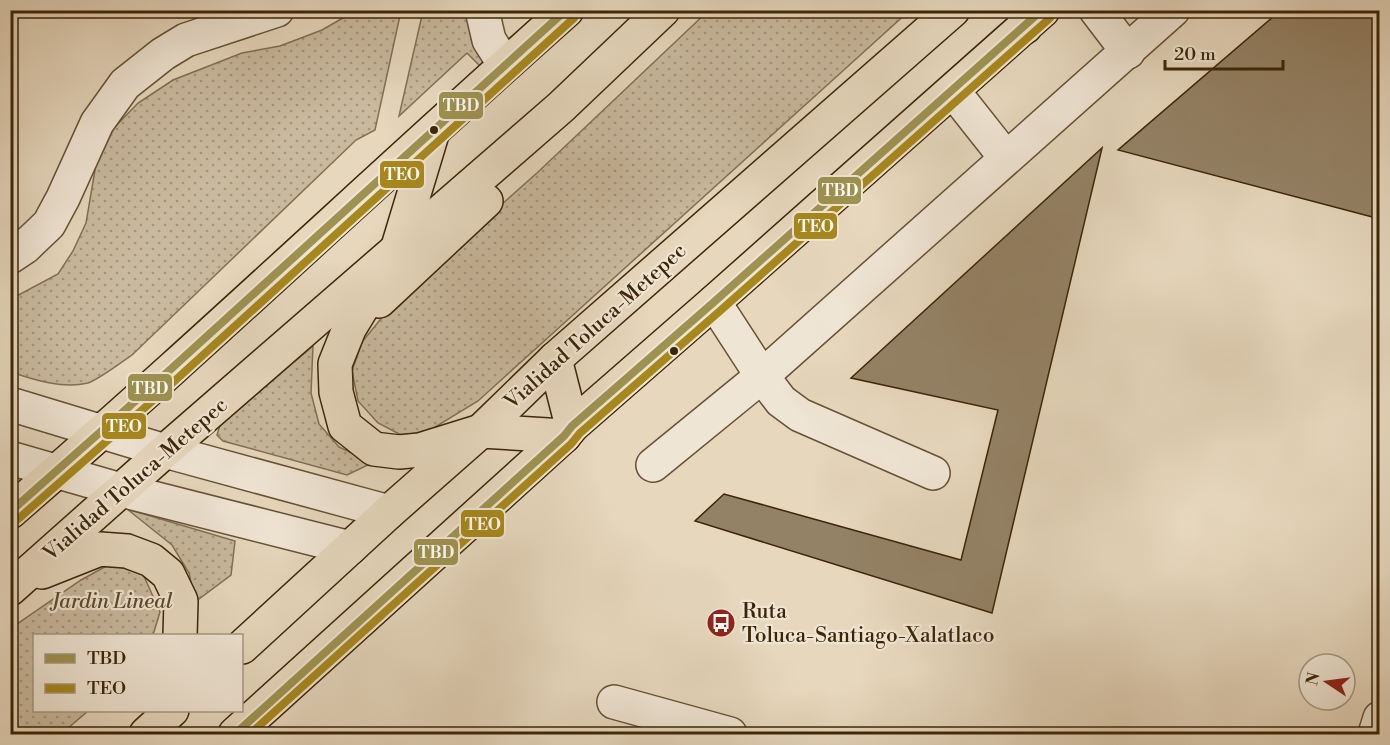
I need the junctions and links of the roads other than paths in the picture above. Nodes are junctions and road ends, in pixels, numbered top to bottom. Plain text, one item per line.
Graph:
1 (277, 10) edge
2 (482, 10) edge
3 (567, 10) edge
4 (663, 10) edge
5 (953, 10) edge
6 (1096, 10) edge
7 (1173, 10) edge
8 (1031, 16) edge
9 (1128, 52) junction
10 (505, 65) junction
11 (953, 91) junction
12 (561, 107) junction
13 (433, 130) junction
14 (1006, 158) junction
15 (397, 250) junction
16 (10, 257) edge
17 (714, 302) junction
18 (349, 329) junction
19 (555, 359) junction
20 (762, 376) junction
21 (10, 404) edge
22 (481, 431) junction
23 (568, 431) junction
24 (101, 432) junction
25 (165, 451) junction
26 (10, 458) edge
27 (653, 465) dead end
28 (58, 471) junction
29 (933, 473) dead end
30 (121, 490) junction
31 (10, 512) edge
32 (389, 512) junction
33 (350, 548) junction
34 (16, 584) edge
35 (180, 634) edge
36 (243, 646) edge
37 (614, 702) dead end
38 (151, 712) edge
39 (171, 712) edge
40 (1380, 718) edge
41 (144, 735) edge
42 (235, 735) edge
43 (730, 735) edge
44 (1375, 735) edge

1 - 16 street
2 - 10 street
3 - 10 main road
4 - 12 main road, Vialidad Toluca-Metepec
5 - 19 main road, Vialidad Toluca-Metepec
6 - 9 street
7 - 9 street
8 - 11 main road
9 - 14 street
10 - 13 main road
11 - 14 street
11 - 17 main road
12 - 15 main road, Vialidad Toluca-Metepec
12 - 18 main road
13 - 15 main road
13 - 24 main road
14 - 20 street
15 - 18 main road
15 - 25 main road, Vialidad Toluca-Metepec
17 - 20 street
17 - 23 main road
18 - 22 main road
19 - 22 main road, Vialidad Toluca-Metepec
19 - 23 main road
20 - 27 street
20 - 29 street
21 - 24 street
22 - 23 main road
22 - 32 main road, Vialidad Toluca-Metepec
23 - 42 main road
24 - 25 street
24 - 28 main road
25 - 30 main road, Vialidad Toluca-Metepec
25 - 32 street
26 - 28 street
28 - 30 street
28 - 31 main road
30 - 33 street
30 - 34 main road, Vialidad Toluca-Metepec
32 - 33 main road, Vialidad Toluca-Metepec
33 - 36 main road, Vialidad Toluca-Metepec
34 - 35 main road
37 - 43 street
38 - 41 main road
39 - 41 main road
40 - 44 street

